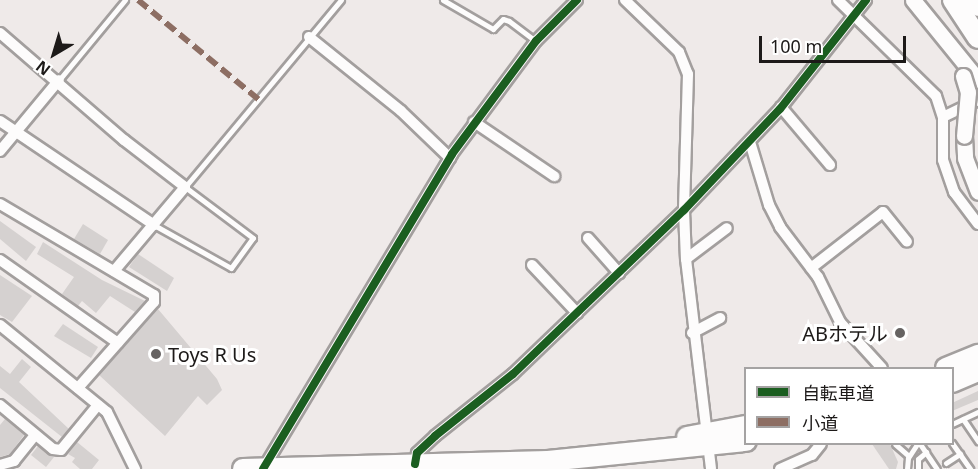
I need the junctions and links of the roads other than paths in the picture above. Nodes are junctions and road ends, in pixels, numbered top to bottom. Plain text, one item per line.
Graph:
1 (125, 0) edge
2 (341, 0) edge
3 (443, 0) edge
4 (577, 0) edge
5 (625, 0) edge
6 (838, 0) edge
7 (866, 0) edge
8 (913, 0) edge
9 (953, 0) edge
10 (974, 0) edge
11 (978, 6) edge
12 (857, 16) junction
13 (0, 33) edge
14 (309, 37) junction
15 (978, 38) edge
16 (536, 40) junction
17 (973, 78) edge
18 (59, 81) junction
19 (978, 100) edge
20 (782, 107) junction
21 (943, 117) junction
22 (0, 121) edge
23 (474, 122) junction
24 (15, 133) junction
25 (750, 142) junction
26 (0, 151) edge
27 (450, 158) junction
28 (830, 165) dead end
29 (554, 176) dead end
30 (185, 187) junction
31 (978, 192) edge
32 (1, 207) edge
33 (684, 210) junction
34 (978, 224) edge
35 (154, 225) junction
36 (727, 228) dead end
37 (588, 238) dead end
38 (907, 242) dead end
39 (686, 259) junction
40 (0, 260) edge
41 (532, 266) dead end
42 (811, 268) junction
43 (114, 272) junction
44 (619, 273) junction
45 (577, 313) junction
46 (720, 318) dead end
47 (0, 325) edge
48 (693, 333) junction
49 (118, 343) junction
50 (978, 355) edge
51 (880, 367) edge
52 (951, 367) edge
53 (978, 371) edge
54 (954, 381) edge
55 (78, 388) junction
56 (0, 405) edge
57 (98, 405) junction
58 (977, 414) edge
59 (963, 419) junction
60 (954, 423) edge
61 (744, 427) edge
62 (35, 435) junction
63 (709, 440) junction
64 (744, 441) edge
65 (978, 441) edge
66 (820, 445) edge
67 (896, 445) edge
68 (917, 445) edge
69 (919, 445) edge
70 (953, 445) edge
71 (926, 452) junction
72 (960, 454) junction
73 (909, 456) junction
74 (946, 463) dead end
75 (415, 464) junction
76 (0, 465) edge
77 (364, 467) edge
78 (264, 468) edge
79 (135, 469) edge
80 (243, 469) edge
81 (711, 469) edge
82 (780, 469) edge
83 (907, 469) edge
84 (918, 469) edge
85 (937, 469) edge
86 (970, 469) edge

1 - 18 lane
2 - 14 lane
3 - 16 lane
4 - 16 street
5 - 33 street
6 - 12 street
7 - 12 street
8 - 17 street
9 - 15 highway
10 - 11 highway
12 - 20 street
12 - 21 street
13 - 18 street
14 - 27 street
14 - 30 lane
16 - 23 street
17 - 31 street, bridge
18 - 24 street
18 - 30 street
19 - 21 street
20 - 25 street
20 - 28 street
21 - 34 street
22 - 24 street
23 - 27 street
23 - 29 street
24 - 26 street
24 - 35 street
25 - 33 street
25 - 42 street
27 - 78 street
30 - 35 street
30 - 35 lane
32 - 43 street
33 - 39 street
33 - 44 street
35 - 43 street
36 - 39 street
37 - 44 street
38 - 42 street
39 - 48 street
40 - 49 street
41 - 45 street
42 - 51 street
43 - 49 street
44 - 45 street
45 - 75 street
46 - 48 street
47 - 55 street
48 - 63 street
49 - 55 street
50 - 52 highway
53 - 54 highway
55 - 57 street
56 - 62 street
57 - 62 street
57 - 79 street
58 - 59 lane
59 - 60 lane
59 - 65 lane
61 - 63 highway
62 - 76 street
63 - 64 highway
63 - 75 highway
63 - 81 street
66 - 82 street
67 - 73 lane
68 - 73 lane
69 - 71 lane
70 - 72 lane
71 - 84 lane
71 - 85 lane
72 - 74 lane
72 - 86 lane
73 - 83 lane
75 - 77 highway
77 - 78 highway
78 - 80 highway

